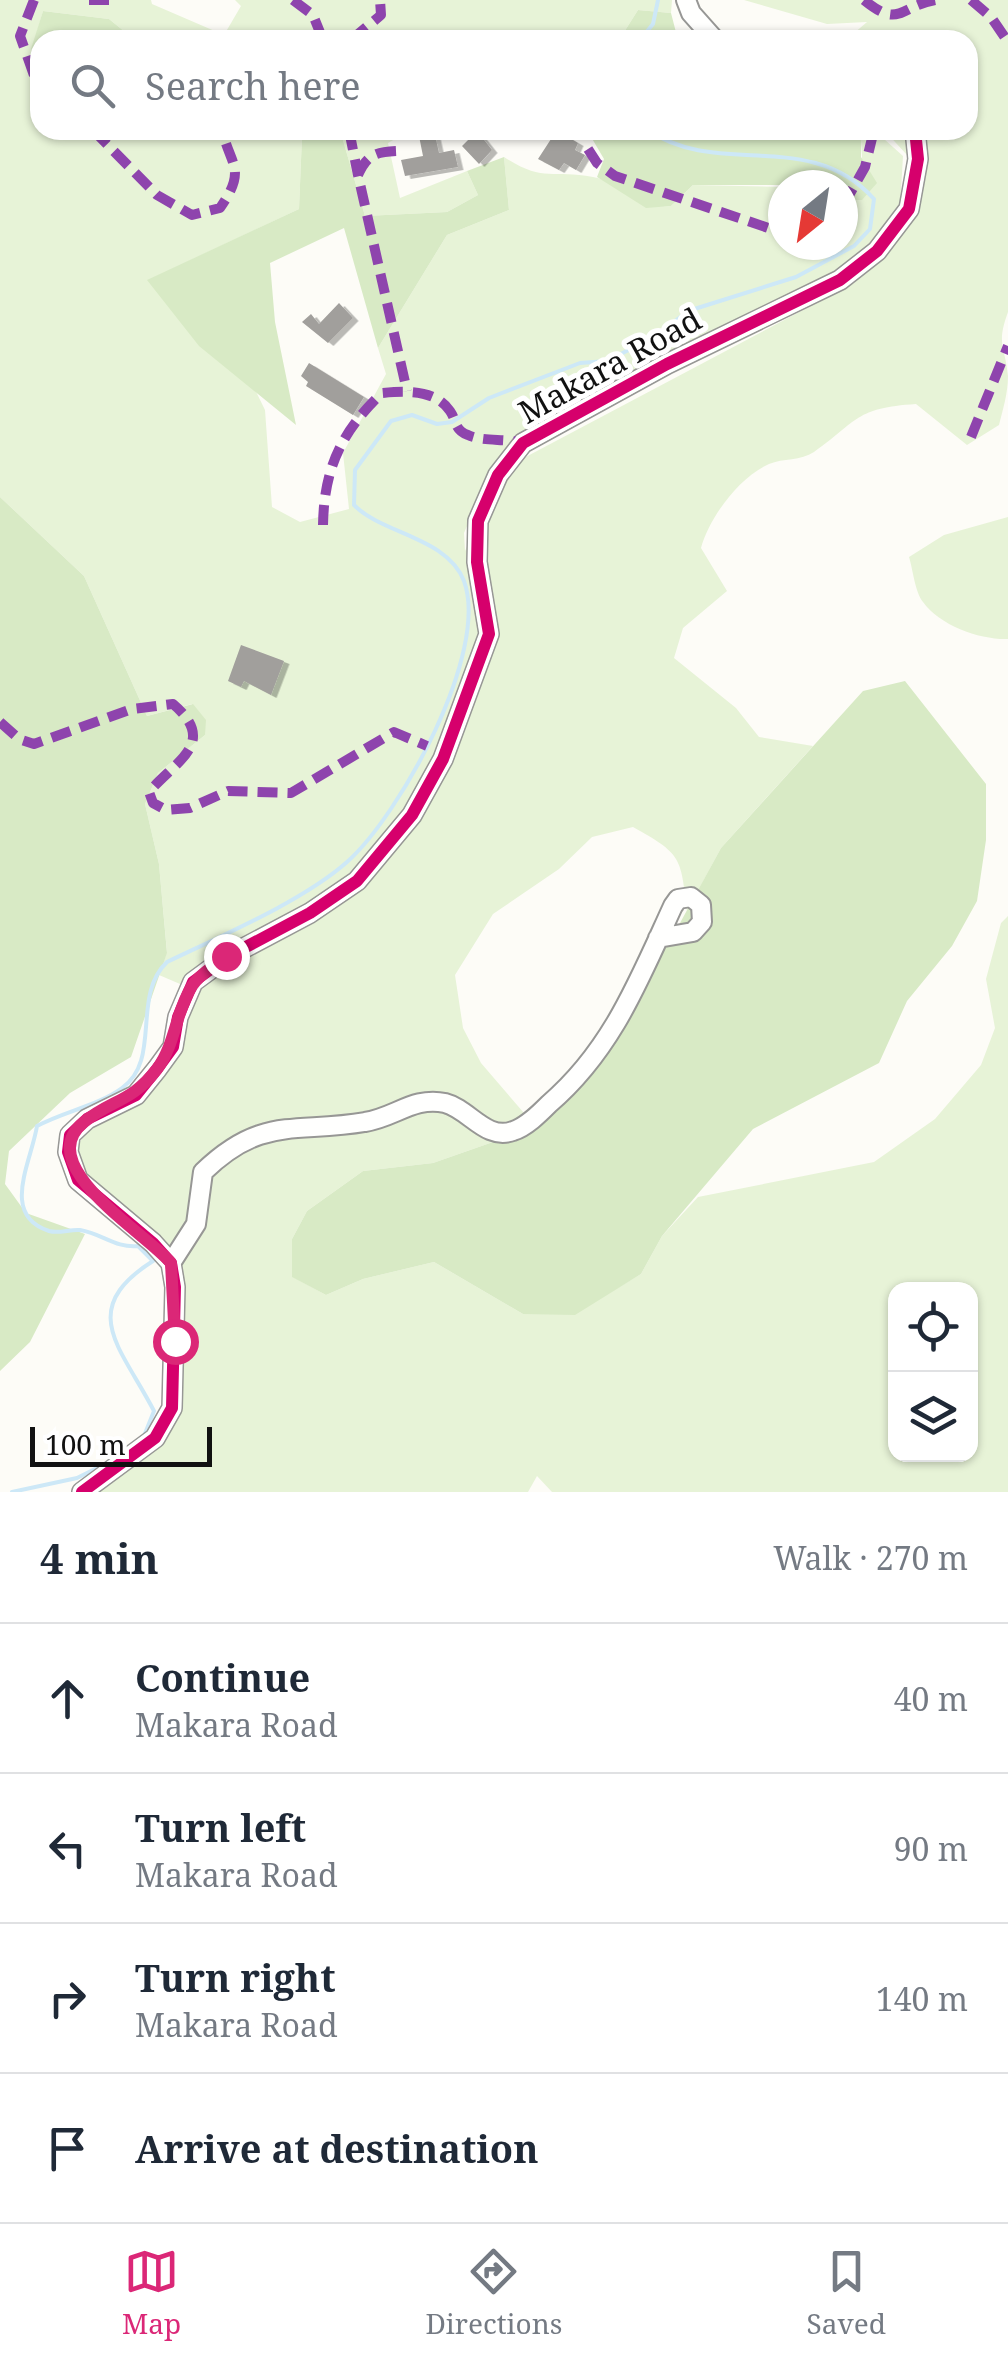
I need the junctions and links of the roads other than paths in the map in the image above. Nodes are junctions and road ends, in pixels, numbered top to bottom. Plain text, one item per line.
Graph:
1 (686, 0) edge
2 (706, 30) edge
3 (916, 140) edge
4 (658, 938) dead end
5 (171, 1263) junction
6 (82, 1492) edge

1 - 2 street
3 - 5 street, Makara Road
4 - 5 street
5 - 6 street

